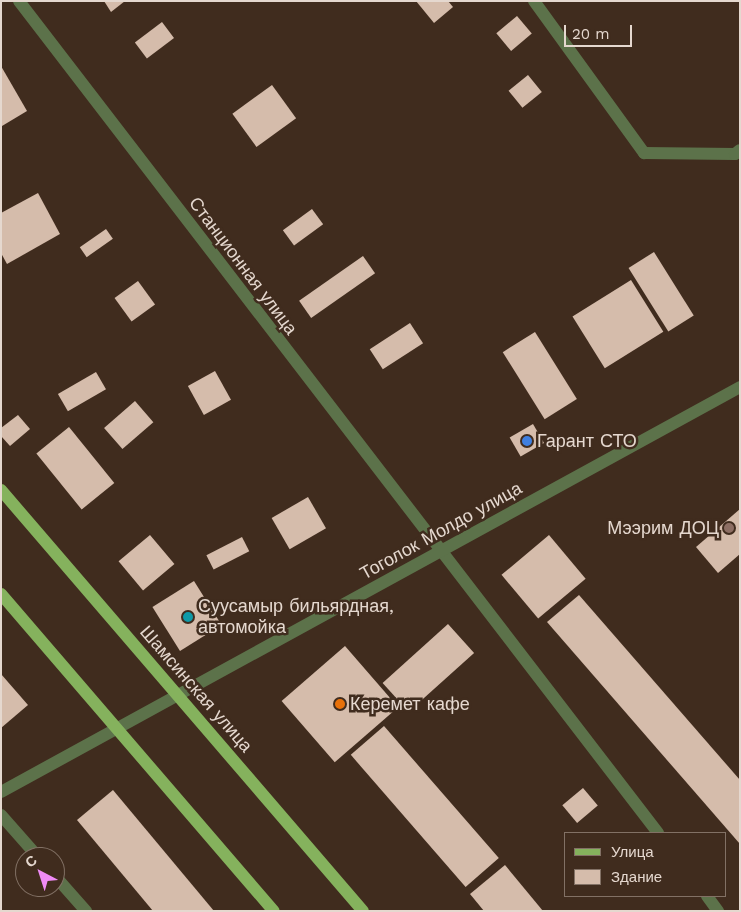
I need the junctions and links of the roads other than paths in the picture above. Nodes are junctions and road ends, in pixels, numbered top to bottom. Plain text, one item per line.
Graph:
1 (19, 1) edge
2 (534, 1) edge
3 (740, 150) edge
4 (740, 388) edge
5 (1, 490) edge
6 (439, 552) junction
7 (1, 594) edge
8 (177, 696) junction
9 (117, 729) junction
10 (1, 792) edge
11 (1, 815) edge
12 (657, 832) edge
13 (29, 847) edge
14 (65, 887) edge
15 (708, 897) edge
16 (86, 911) edge
17 (274, 911) edge
18 (363, 911) edge
19 (718, 911) edge

1 - 6 street, Станционная улица
2 - 3 street
4 - 6 street, Тоголок Молдо улица
5 - 8 main road, Шамсинская улица
6 - 8 street, Тоголок Молдо улица
6 - 12 street, Станционная улица
7 - 9 main road
8 - 9 street, Тоголок Молдо улица
8 - 18 main road, Шамсинская улица
9 - 10 street, Тоголок Молдо улица
9 - 17 main road
11 - 13 street
14 - 16 street
15 - 19 street

